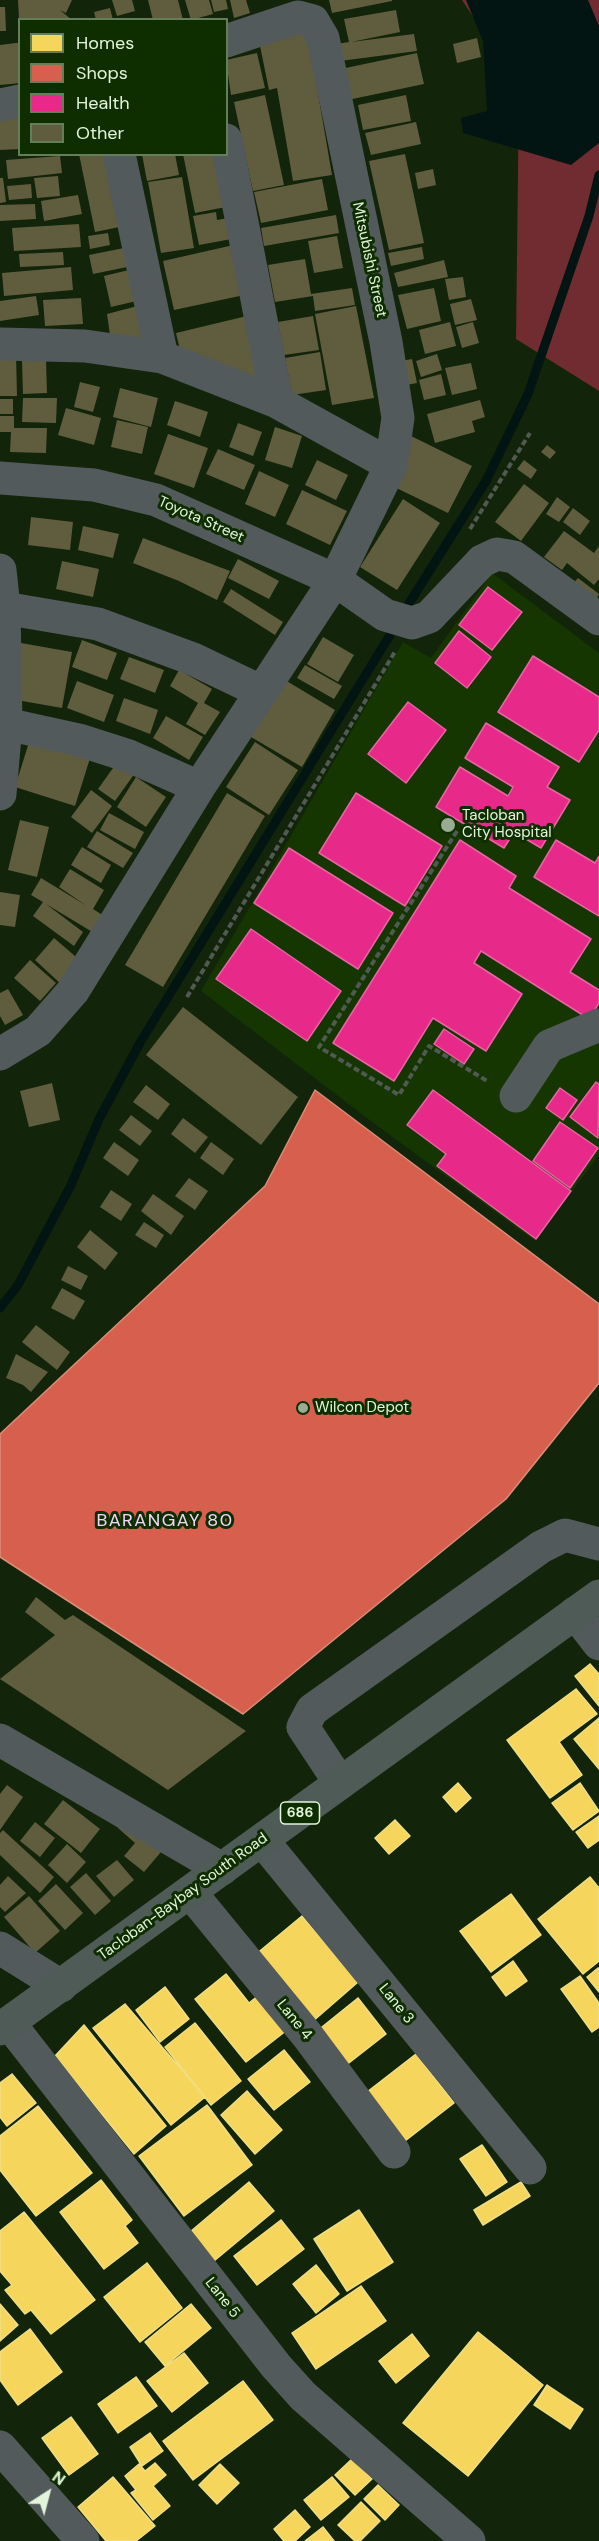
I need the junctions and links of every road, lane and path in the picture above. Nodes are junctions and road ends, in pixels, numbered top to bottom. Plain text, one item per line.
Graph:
1 (228, 40) edge
2 (18, 101) edge
3 (0, 105) edge
4 (228, 150) edge
5 (118, 156) edge
6 (0, 344) edge
7 (162, 357) junction
8 (277, 402) junction
9 (391, 465) junction
10 (0, 478) edge
11 (0, 570) edge
12 (334, 580) junction
13 (4, 608) junction
14 (399, 619) junction
15 (599, 619) edge
16 (262, 692) junction
17 (6, 724) junction
18 (199, 787) junction
19 (0, 794) edge
20 (457, 831) dead end
21 (187, 997) dead end
22 (599, 1025) edge
23 (0, 1054) edge
24 (516, 1096) joint
25 (599, 1544) edge
26 (587, 1604) edge
27 (599, 1644) edge
28 (0, 1740) edge
29 (340, 1784) junction
30 (262, 1840) junction
31 (222, 1869) junction
32 (190, 1892) junction
33 (0, 1948) edge
34 (61, 1986) junction
35 (4, 2026) edge
36 (394, 2152) dead end
37 (530, 2168) dead end
38 (0, 2447) edge
39 (83, 2541) edge
40 (469, 2541) edge

1 - 9 street, Mitsubishi Street
2 - 3 street
4 - 8 street
5 - 7 street
6 - 7 street
7 - 8 street
8 - 9 street
9 - 12 street, Mitsubishi Street
10 - 12 street, Toyota Street
11 - 13 street
12 - 14 street, Toyota Street
12 - 16 street, Mitsubishi Street
13 - 16 street
13 - 17 street
14 - 15 street
14 - 21 path
16 - 18 street, Mitsubishi Street
17 - 18 street
17 - 19 street
18 - 23 street, Mitsubishi Street
20 - 24 path
22 - 24 street
25 - 29 street
26 - 27 street
26 - 29 main road, Tacloban-Baybay South Road / 686
28 - 31 street
29 - 30 main road, Tacloban-Baybay South Road / 686
30 - 31 main road, Tacloban-Baybay South Road / 686
30 - 37 street, Lane 3
31 - 32 main road, Tacloban-Baybay South Road / 686
32 - 34 main road, Tacloban-Baybay South Road / 686
32 - 36 street, Lane 4
33 - 34 street
34 - 35 main road, Tacloban-Baybay South Road / 686
35 - 40 street, Lane 5
38 - 39 street

